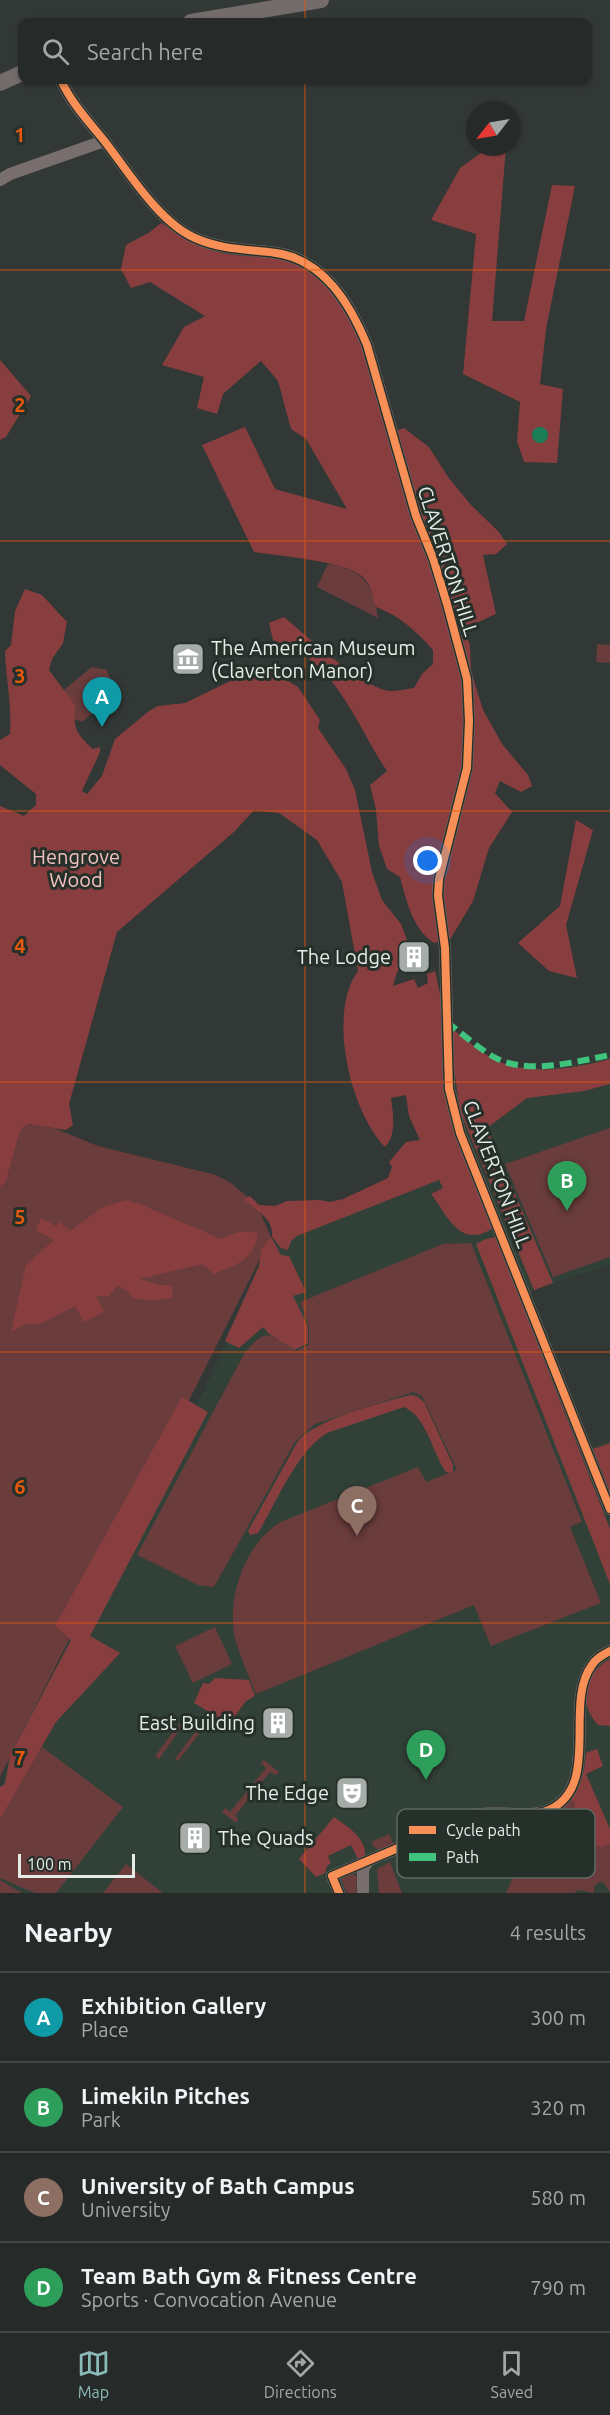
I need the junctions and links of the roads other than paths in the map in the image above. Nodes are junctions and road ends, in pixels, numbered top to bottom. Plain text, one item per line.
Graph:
1 (321, 0) edge
2 (215, 18) edge
3 (18, 75) edge
4 (0, 83) edge
5 (63, 84) edge
6 (104, 141) junction
7 (0, 180) edge
8 (610, 1509) edge
9 (610, 1651) edge
10 (548, 1809) edge
11 (397, 1849) edge
12 (368, 1861) junction
13 (339, 1893) edge
14 (363, 1893) edge

1 - 2 highway
3 - 4 highway
5 - 6 street, CLAVERTON HILL
6 - 7 street
6 - 8 street, CLAVERTON HILL
9 - 10 street
11 - 12 street
12 - 13 street
12 - 14 street

